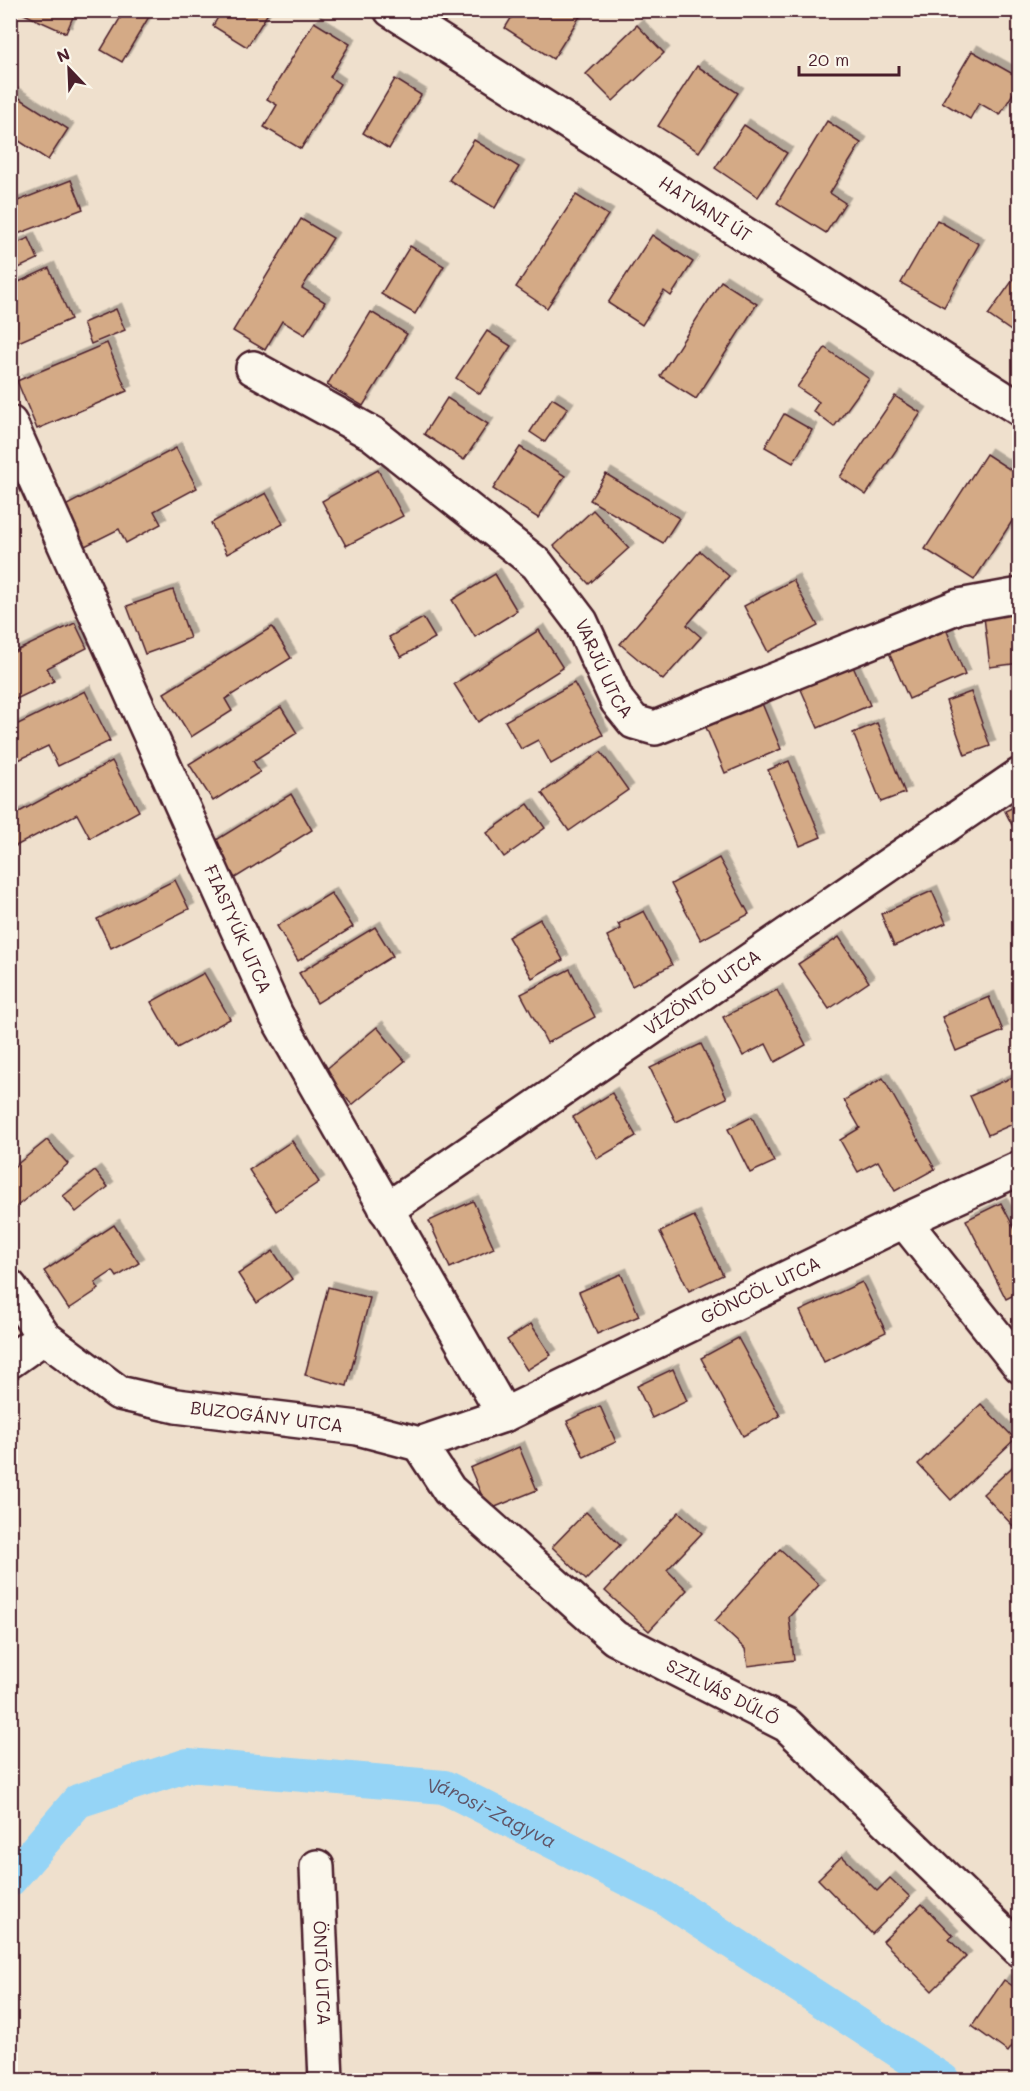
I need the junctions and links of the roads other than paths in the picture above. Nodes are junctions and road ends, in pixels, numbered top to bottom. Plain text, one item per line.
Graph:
1 (391, 10) edge
2 (253, 368) dead end
3 (1020, 410) edge
4 (10, 423) edge
5 (1020, 595) edge
6 (1020, 775) edge
7 (1020, 1168) edge
8 (386, 1210) junction
9 (904, 1221) junction
10 (10, 1287) edge
11 (44, 1337) junction
12 (10, 1361) edge
13 (1020, 1366) edge
14 (504, 1415) junction
15 (419, 1444) junction
16 (317, 1867) dead end
17 (1020, 1950) edge
18 (326, 2080) edge

1 - 3 street, HATVANI ÚT
2 - 5 street, VARJÚ UTCA
4 - 8 street, FIASTYÚK UTCA
6 - 8 street, VÍZÖNTŐ UTCA
7 - 9 street, GÖNCÖL UTCA
8 - 14 street, FIASTYÚK UTCA
9 - 13 street
9 - 14 street, GÖNCÖL UTCA
10 - 11 street, BUZOGÁNY UTCA
11 - 12 street
11 - 15 street, BUZOGÁNY UTCA
14 - 15 street
15 - 17 street, SZILVÁS DŰLŐ
16 - 18 street, ÖNTŐ UTCA

